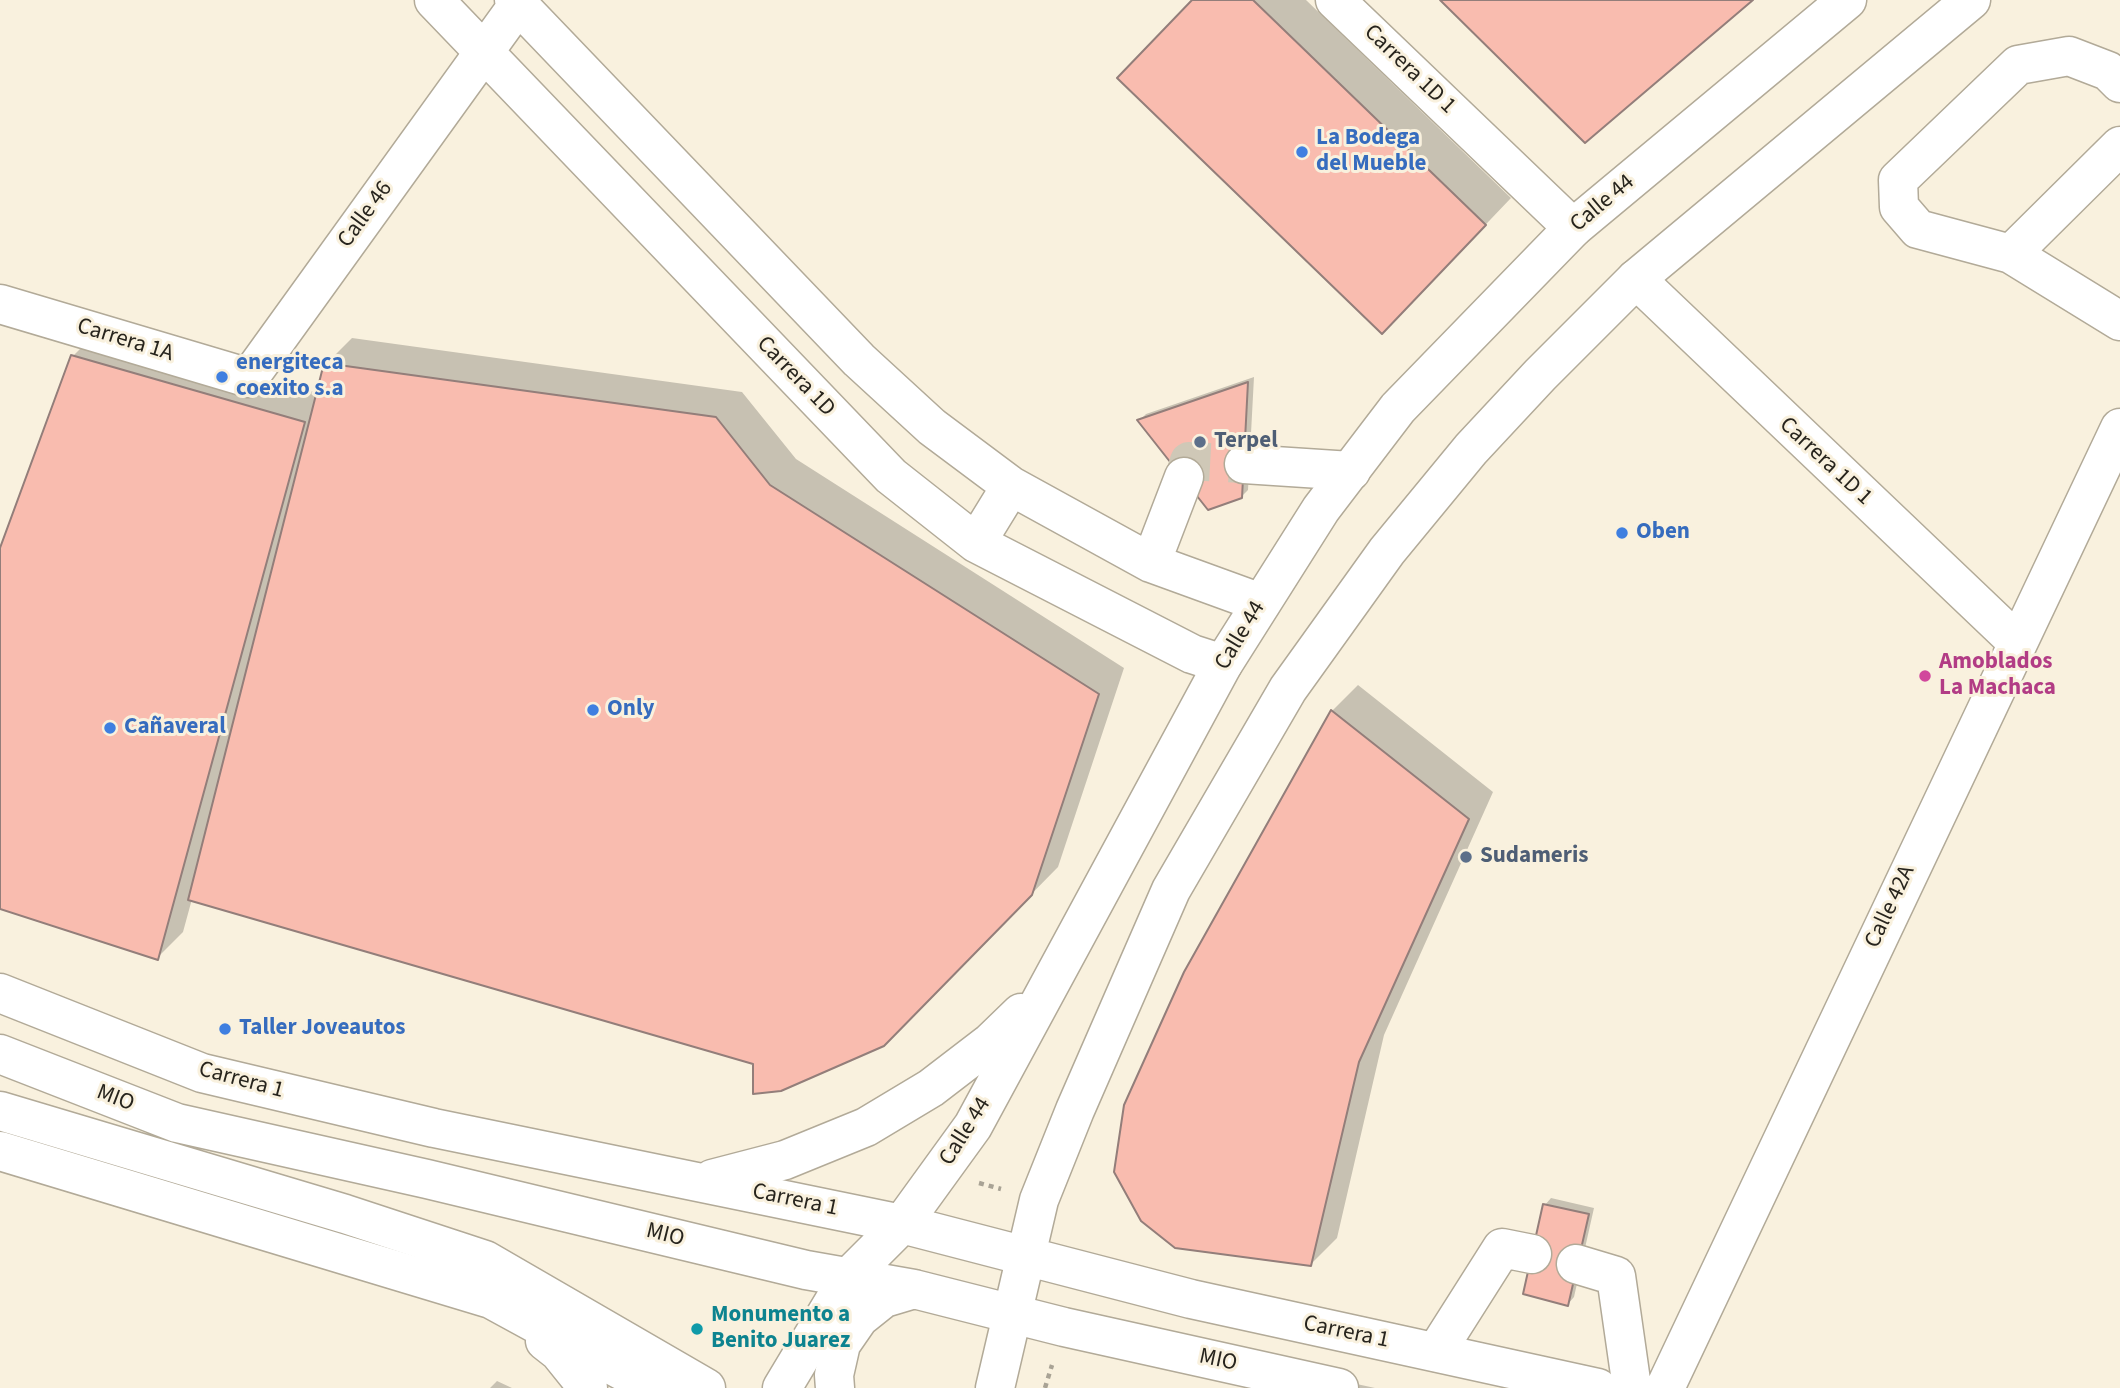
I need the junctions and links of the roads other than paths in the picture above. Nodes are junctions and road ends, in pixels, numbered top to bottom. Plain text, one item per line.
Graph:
1 (434, 0) edge
2 (1335, 0) edge
3 (1847, 0) edge
4 (1971, 0) edge
5 (516, 2) edge
6 (483, 52) junction
7 (2120, 83) edge
8 (2120, 146) edge
9 (1573, 228) junction
10 (2011, 254) junction
11 (1636, 279) junction
12 (0, 304) edge
13 (2120, 321) edge
14 (249, 378) joint
15 (2120, 428) edge
16 (1244, 464) tunnel mouth
17 (1351, 471) junction
18 (1184, 477) tunnel mouth
19 (1011, 486) junction
20 (976, 543) junction
21 (1151, 562) junction
22 (1261, 603) junction
23 (2017, 642) junction
24 (1223, 664) junction
25 (1045, 989) junction
26 (0, 993) edge
27 (0, 1054) edge
28 (0, 1111) edge
29 (0, 1151) edge
30 (702, 1181) junction
31 (902, 1224) junction
32 (1532, 1254) dead end
33 (1027, 1258) junction
34 (1576, 1264) dead end
35 (848, 1278) junction
36 (914, 1290) junction
37 (491, 1299) junction
38 (1013, 1315) junction
39 (1436, 1352) junction
40 (589, 1388) edge
41 (654, 1388) edge
42 (706, 1388) edge
43 (782, 1388) edge
44 (835, 1388) edge
45 (995, 1388) edge
46 (1339, 1388) edge
47 (1598, 1388) edge
48 (1632, 1388) edge
49 (1665, 1388) edge

1 - 6 main road, Carrera 1D
2 - 9 main road, Carrera 1D 1
3 - 9 main road, Calle 44
4 - 11 main road
5 - 6 main road, Calle 46
5 - 19 main road
6 - 14 main road, Calle 46
6 - 20 main road, Carrera 1D
7 - 10 main road
8 - 10 main road
9 - 17 main road, Calle 44
10 - 13 main road
11 - 23 main road, Carrera 1D 1
11 - 33 main road
12 - 14 main road, Carrera 1A
15 - 23 main road, Calle 42A
16 - 17 main road
17 - 22 main road, Calle 44
18 - 21 main road
19 - 20 main road
19 - 21 main road
20 - 24 main road, Carrera 1D
21 - 22 main road
22 - 24 main road, Calle 44
23 - 49 main road, Calle 42A
24 - 25 main road, Calle 44
25 - 30 main road
25 - 31 main road, Calle 44
26 - 30 main road, Carrera 1
27 - 35 main road, MIO
28 - 42 main road, MIO
29 - 37 main road
30 - 31 main road, Carrera 1
31 - 33 main road, Carrera 1
31 - 35 main road, Calle 44
32 - 39 main road
33 - 38 main road
33 - 39 main road, Carrera 1
34 - 48 main road
35 - 36 main road, MIO
35 - 43 main road, Calle 44
36 - 38 main road, MIO
36 - 44 main road
37 - 40 main road
37 - 41 main road
38 - 45 main road
38 - 46 main road, MIO
39 - 47 main road, Carrera 1

